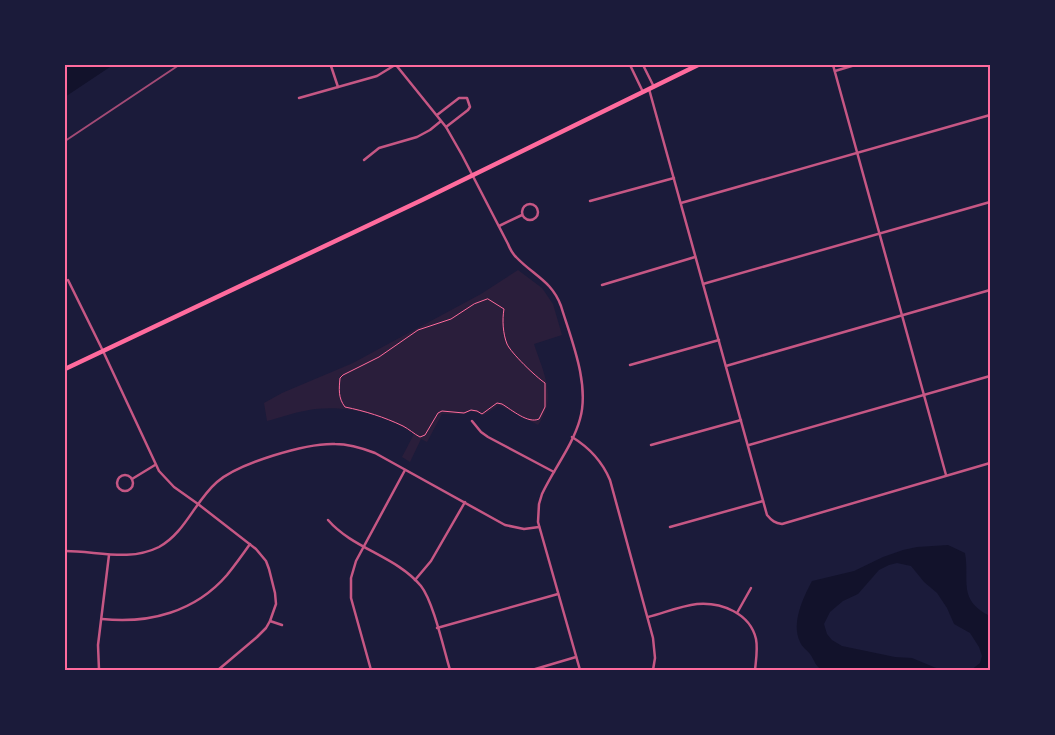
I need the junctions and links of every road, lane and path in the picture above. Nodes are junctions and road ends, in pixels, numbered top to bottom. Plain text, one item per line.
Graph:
1 (395, 65) edge
2 (630, 65) edge
3 (643, 65) edge
4 (698, 65) edge
5 (833, 65) edge
6 (855, 65) edge
7 (331, 66) edge
8 (835, 71) junction
9 (338, 87) junction
10 (651, 88) junction
11 (643, 92) junction
12 (299, 98) dead end
13 (437, 115) junction
14 (990, 115) edge
15 (441, 121) junction
16 (446, 127) junction
17 (858, 153) junction
18 (364, 160) dead end
19 (472, 174) junction
20 (674, 178) junction
21 (590, 201) dead end
22 (990, 202) edge
23 (681, 203) junction
24 (522, 215) junction
25 (499, 226) junction
26 (879, 234) junction
27 (695, 257) junction
28 (68, 280) dead end
29 (703, 284) junction
30 (602, 285) dead end
31 (990, 290) edge
32 (902, 316) junction
33 (719, 340) junction
34 (103, 351) junction
35 (630, 365) dead end
36 (726, 366) junction
37 (65, 370) edge
38 (990, 376) edge
39 (924, 395) junction
40 (741, 420) junction
41 (472, 421) dead end
42 (418, 436) joint
43 (572, 436) junction
44 (651, 445) dead end
45 (748, 446) junction
46 (990, 463) edge
47 (155, 465) junction
48 (406, 470) junction
49 (554, 472) junction
50 (946, 475) junction
51 (132, 479) junction
52 (763, 501) junction
53 (464, 502) junction
54 (198, 504) junction
55 (328, 520) dead end
56 (539, 527) junction
57 (670, 527) dead end
58 (250, 544) junction
59 (364, 547) junction
60 (65, 551) edge
61 (109, 555) junction
62 (415, 580) junction
63 (751, 588) dead end
64 (558, 594) junction
65 (737, 613) junction
66 (648, 617) junction
67 (102, 620) junction
68 (270, 621) junction
69 (282, 625) dead end
70 (437, 628) junction
71 (576, 657) junction
72 (99, 670) edge
73 (218, 670) edge
74 (371, 670) edge
75 (450, 670) edge
76 (532, 670) edge
77 (580, 670) edge
78 (653, 670) edge
79 (754, 670) edge

1 - 9 street
1 - 13 street
2 - 11 street
3 - 10 street
4 - 10 main road
5 - 8 street
6 - 8 street
7 - 9 street
8 - 17 street
9 - 12 street
10 - 11 main road
10 - 20 street
11 - 19 main road
13 - 15 street
13 - 16 street
14 - 17 street
15 - 16 street
15 - 18 street
16 - 19 street
17 - 23 street
17 - 26 street
19 - 25 street
19 - 34 main road
20 - 21 street
20 - 23 street
22 - 26 street
23 - 27 street
24 - 24 street
24 - 25 street
25 - 43 street
26 - 29 street
26 - 32 street
27 - 29 street
27 - 30 street
28 - 34 street
29 - 33 street
31 - 32 street
32 - 36 street
32 - 39 street
33 - 35 street
33 - 36 street
34 - 37 main road
34 - 47 street
36 - 40 street
38 - 39 street
39 - 45 street
39 - 50 street
40 - 44 street
40 - 45 street
41 - 49 street
42 - 42 path
43 - 49 street
43 - 66 street
45 - 52 street
46 - 50 street
47 - 51 street
47 - 54 street
48 - 53 street
48 - 54 street
48 - 59 street
49 - 56 street
50 - 52 street
51 - 51 street
52 - 57 street
53 - 56 street
53 - 62 street
54 - 58 street
54 - 61 street
55 - 59 street
56 - 64 street
58 - 67 street
58 - 68 street
59 - 62 street
59 - 74 street
60 - 61 street
61 - 67 street
62 - 70 street
63 - 65 street
64 - 70 street
64 - 71 street
65 - 66 street
65 - 79 street
66 - 78 street
67 - 72 street
68 - 69 street
68 - 73 street
70 - 75 street
71 - 76 street
71 - 77 street

